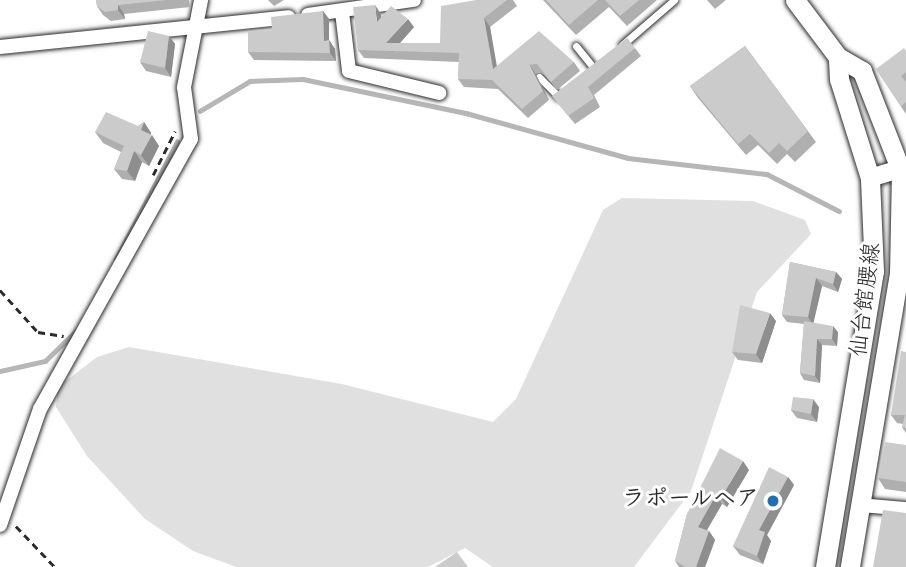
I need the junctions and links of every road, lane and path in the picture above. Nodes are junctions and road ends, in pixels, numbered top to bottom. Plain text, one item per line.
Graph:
1 (201, 0) edge
2 (320, 0) edge
3 (414, 0) edge
4 (674, 0) edge
5 (795, 0) edge
6 (336, 13) junction
7 (197, 24) junction
8 (576, 46) dead end
9 (0, 47) edge
10 (614, 51) edge
11 (838, 57) junction
12 (604, 60) edge
13 (594, 68) junction
14 (584, 76) edge
15 (539, 78) edge
16 (566, 92) edge
17 (439, 93) dead end
18 (184, 111) junction
19 (903, 169) edge
20 (870, 178) junction
21 (148, 185) dead end
22 (874, 271) junction
23 (902, 273) edge
24 (0, 290) edge
25 (69, 333) dead end
26 (860, 505) junction
27 (906, 509) edge
28 (2, 519) edge
29 (55, 567) edge
30 (825, 567) edge
31 (850, 567) edge

1 - 7 street
2 - 6 street
3 - 6 street
4 - 10 lane
5 - 11 main road, 仙台館腰線
6 - 7 street
6 - 17 street
7 - 9 street
7 - 18 street
8 - 13 lane
11 - 19 main road, 仙台館腰線
11 - 20 main road, 仙台館腰線
12 - 13 lane
13 - 14 lane
15 - 16 lane
18 - 21 path
18 - 28 street
19 - 20 street
19 - 23 main road, 仙台館腰線
20 - 22 main road, 仙台館腰線
22 - 23 street
22 - 30 main road, 仙台館腰線
23 - 26 main road, 仙台館腰線
24 - 25 path
26 - 27 street
26 - 31 main road, 仙台館腰線
28 - 29 path

